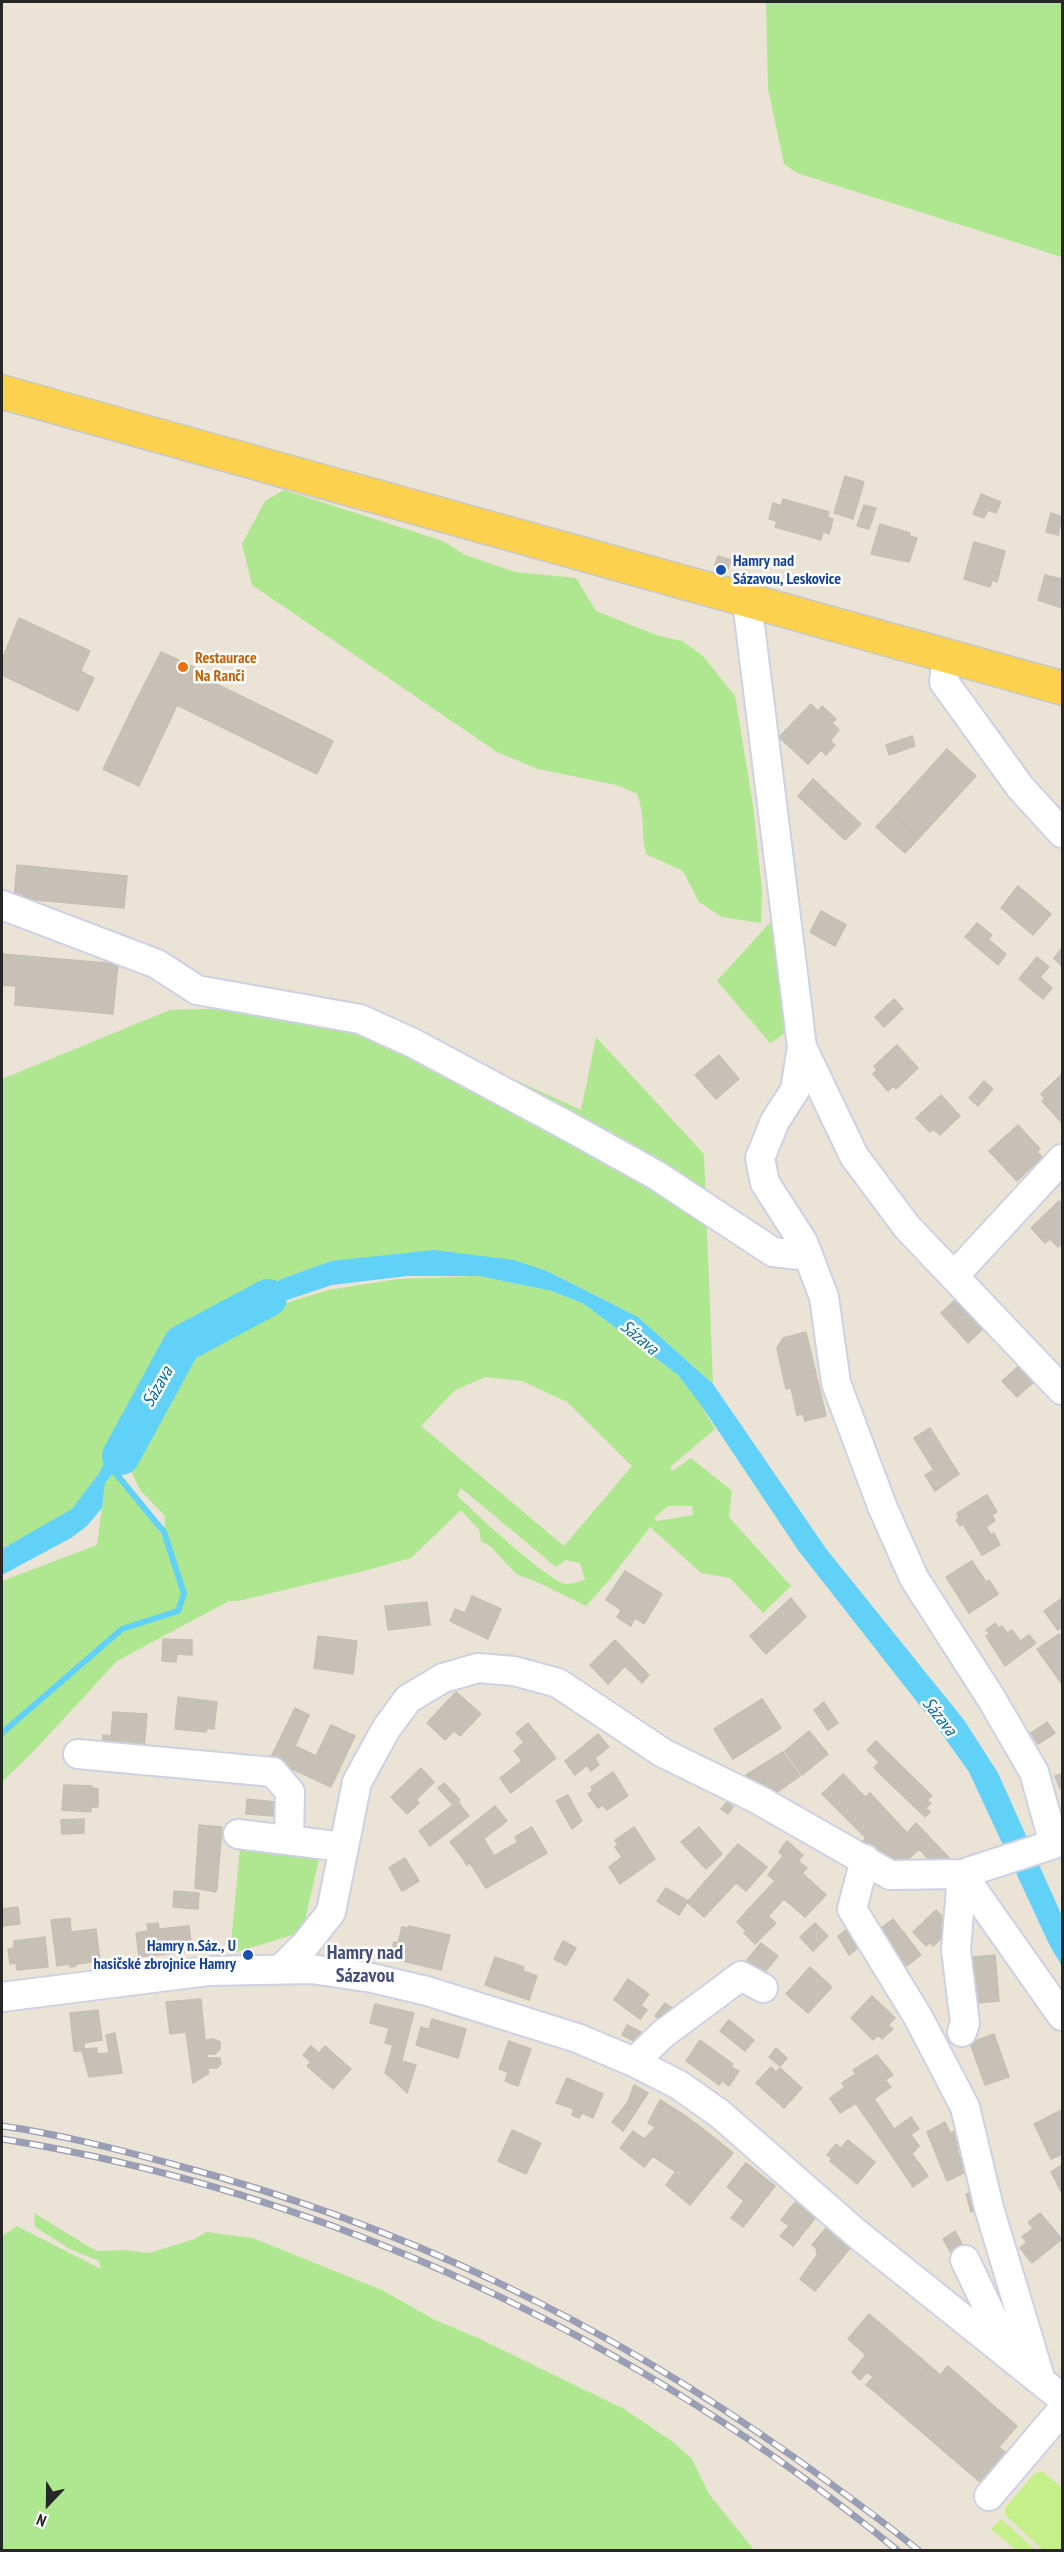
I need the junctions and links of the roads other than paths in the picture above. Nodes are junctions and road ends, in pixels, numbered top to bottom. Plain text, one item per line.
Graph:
1 (2, 392) edge
2 (747, 601) junction
3 (947, 656) junction
4 (1062, 688) edge
5 (1062, 833) edge
6 (2, 905) edge
7 (802, 1047) junction
8 (1062, 1159) edge
9 (808, 1256) junction
10 (954, 1276) junction
11 (1062, 1390) edge
12 (78, 1754) dead end
13 (238, 1834) dead end
14 (289, 1840) junction
15 (1053, 1846) edge
16 (344, 1847) junction
17 (865, 1859) junction
18 (962, 1874) junction
19 (281, 1969) junction
20 (763, 1988) dead end
21 (2, 1996) edge
22 (1062, 2016) edge
23 (962, 2032) dead end
24 (634, 2062) junction
25 (965, 2260) dead end
26 (1012, 2357) junction
27 (1052, 2390) edge
28 (1062, 2410) edge
29 (989, 2496) dead end

1 - 2 main road
2 - 3 main road
2 - 7 street
3 - 4 main road
3 - 5 street
6 - 9 street
7 - 9 street
7 - 10 street
8 - 10 street
9 - 15 street
10 - 11 street
12 - 14 street
13 - 14 street
14 - 16 street
15 - 18 street
16 - 17 street
16 - 19 street
17 - 18 street
17 - 27 street
18 - 22 street
18 - 23 street
19 - 21 street
19 - 24 street
20 - 24 street
24 - 26 street
25 - 26 street
26 - 27 street
28 - 29 street

